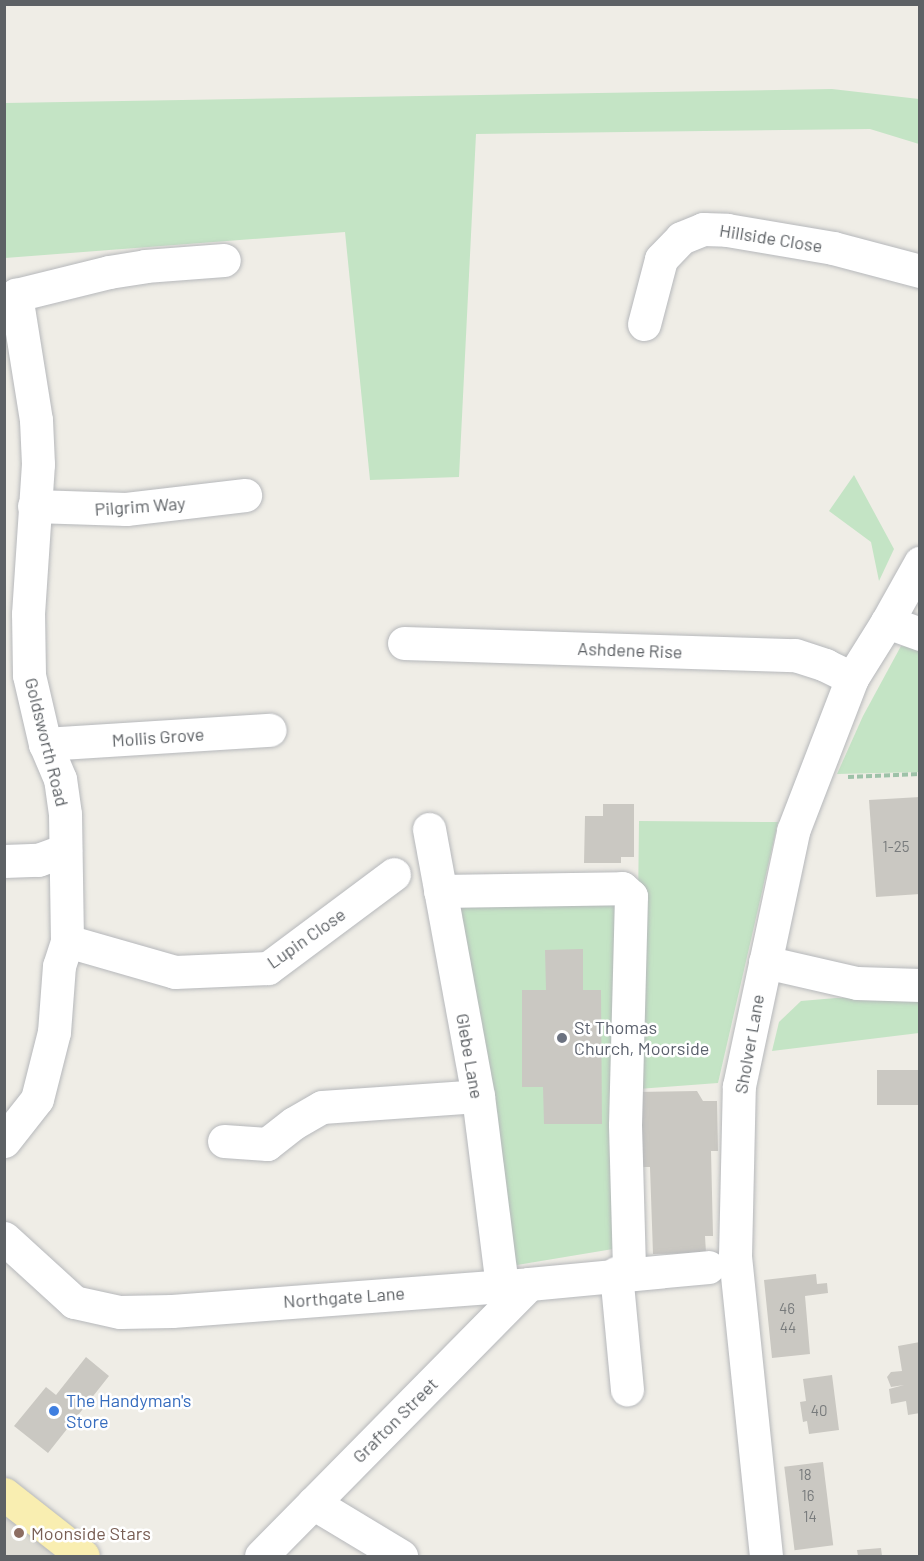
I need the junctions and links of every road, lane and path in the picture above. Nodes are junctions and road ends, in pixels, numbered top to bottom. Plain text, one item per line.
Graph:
1 (224, 260) dead end
2 (920, 271) edge
3 (644, 324) dead end
4 (245, 495) dead end
5 (34, 506) junction
6 (920, 563) edge
7 (887, 622) junction
8 (920, 634) edge
9 (404, 643) dead end
10 (852, 678) junction
11 (270, 730) dead end
12 (45, 744) junction
13 (920, 774) edge
14 (811, 778) junction
15 (429, 829) dead end
16 (65, 850) junction
17 (4, 861) edge
18 (394, 874) dead end
19 (440, 891) junction
20 (67, 941) junction
21 (765, 962) junction
22 (920, 985) edge
23 (478, 1096) junction
24 (4, 1141) edge
25 (224, 1141) dead end
26 (4, 1238) edge
27 (708, 1267) dead end
28 (623, 1273) junction
29 (515, 1284) junction
30 (627, 1389) dead end
31 (4, 1494) edge
32 (313, 1503) junction
33 (83, 1557) edge
34 (261, 1557) edge
35 (401, 1557) edge
36 (766, 1557) edge

1 - 5 street, Goldsworth Road
2 - 3 street, Hillside Close
4 - 5 street, Pilgrim Way
5 - 12 street, Goldsworth Road
6 - 7 street, Sholver Lane
7 - 8 street
7 - 10 street, Sholver Lane
9 - 10 street, Ashdene Rise
10 - 14 street, Sholver Lane
11 - 12 street, Mollis Grove
12 - 16 street, Goldsworth Road
13 - 14 path
14 - 21 street, Sholver Lane
15 - 19 street, Glebe Lane
16 - 17 street
16 - 20 street, Goldsworth Road
18 - 20 street, Lupin Close
19 - 23 street, Glebe Lane
19 - 28 street
20 - 24 street, Goldsworth Road
21 - 22 street
21 - 36 street, Sholver Lane
23 - 25 street
23 - 29 street, Glebe Lane
26 - 29 street, Northgate Lane
27 - 28 street, Northgate Lane
28 - 29 street, Northgate Lane
28 - 30 street
29 - 32 street, Grafton Street
31 - 33 main road
32 - 34 street, Grafton Street
32 - 35 street

